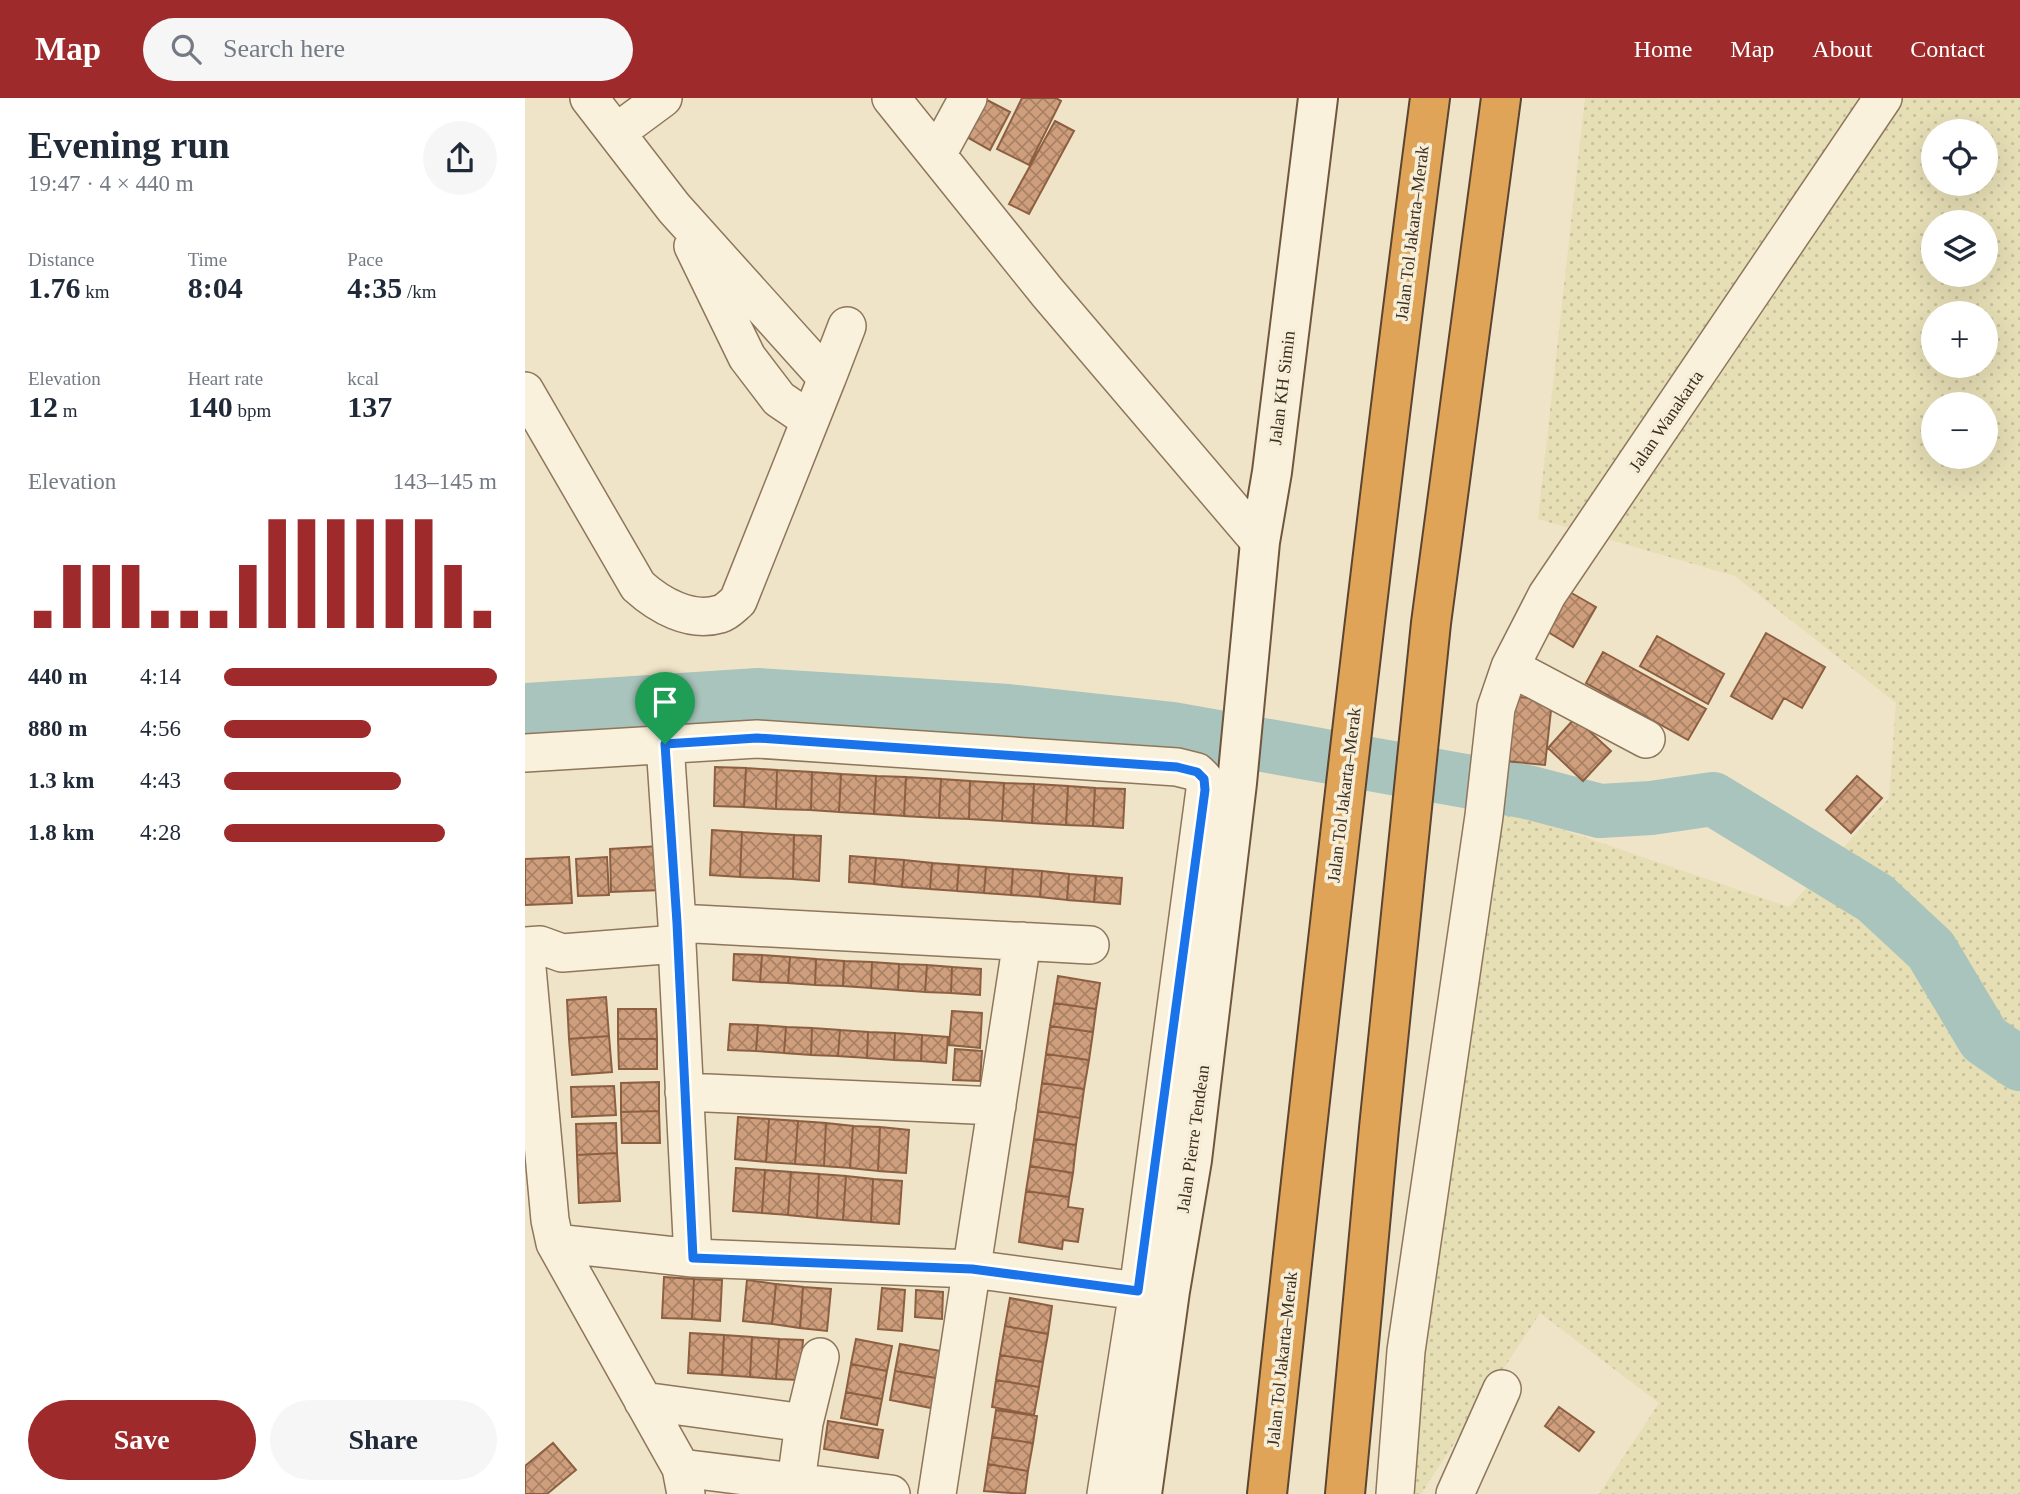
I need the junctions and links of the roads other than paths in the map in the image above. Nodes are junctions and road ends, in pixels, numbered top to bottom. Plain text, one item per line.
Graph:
1 (589, 98) edge
2 (663, 98) edge
3 (891, 98) edge
4 (968, 98) edge
5 (1318, 98) edge
6 (1430, 98) edge
7 (1501, 98) edge
8 (1883, 98) edge
9 (617, 131) junction
10 (937, 155) junction
11 (674, 208) junction
12 (847, 326) dead end
13 (827, 378) junction
14 (525, 390) edge
15 (810, 420) junction
16 (1260, 541) junction
17 (1510, 667) junction
18 (1248, 678) joint
19 (1646, 739) dead end
20 (665, 744) junction
21 (525, 753) edge
22 (677, 934) junction
23 (1022, 941) junction
24 (1090, 945) dead end
25 (526, 959) edge
26 (684, 1092) junction
27 (997, 1106) junction
28 (555, 1243) junction
29 (693, 1258) junction
30 (972, 1269) junction
31 (1138, 1291) junction
32 (820, 1357) dead end
33 (1502, 1389) dead end
34 (643, 1401) junction
35 (804, 1423) junction
36 (684, 1481) edge
37 (796, 1482) junction
38 (891, 1494) edge
39 (937, 1494) edge
40 (1105, 1494) edge
41 (1142, 1494) edge
42 (1267, 1494) edge
43 (1345, 1494) edge
44 (1395, 1494) edge
45 (1455, 1494) edge

1 - 9 street
2 - 9 street
3 - 10 street
4 - 10 street
5 - 16 street, Jalan KH Simin
6 - 42 highway, Jalan Tol Jakarta–Merak
7 - 43 highway
8 - 17 street, Jalan Wanakarta
9 - 11 street
10 - 16 street
11 - 13 street
11 - 15 street
12 - 13 street
13 - 15 street
14 - 15 street
16 - 18 street, Jalan KH Simin
17 - 19 street
17 - 44 street, Jalan Wanakarta
18 - 41 street, Jalan Pierre Tendean
20 - 21 street
20 - 22 street
20 - 31 street
22 - 23 street
22 - 25 street
22 - 26 street
23 - 24 street
23 - 27 street
25 - 28 street
26 - 27 street
26 - 29 street
27 - 30 street
28 - 29 street
28 - 34 street
29 - 30 street
30 - 31 street
30 - 39 street
31 - 40 street
32 - 35 street
33 - 45 street
34 - 35 street
34 - 36 street
35 - 37 street
36 - 37 street
37 - 38 street

